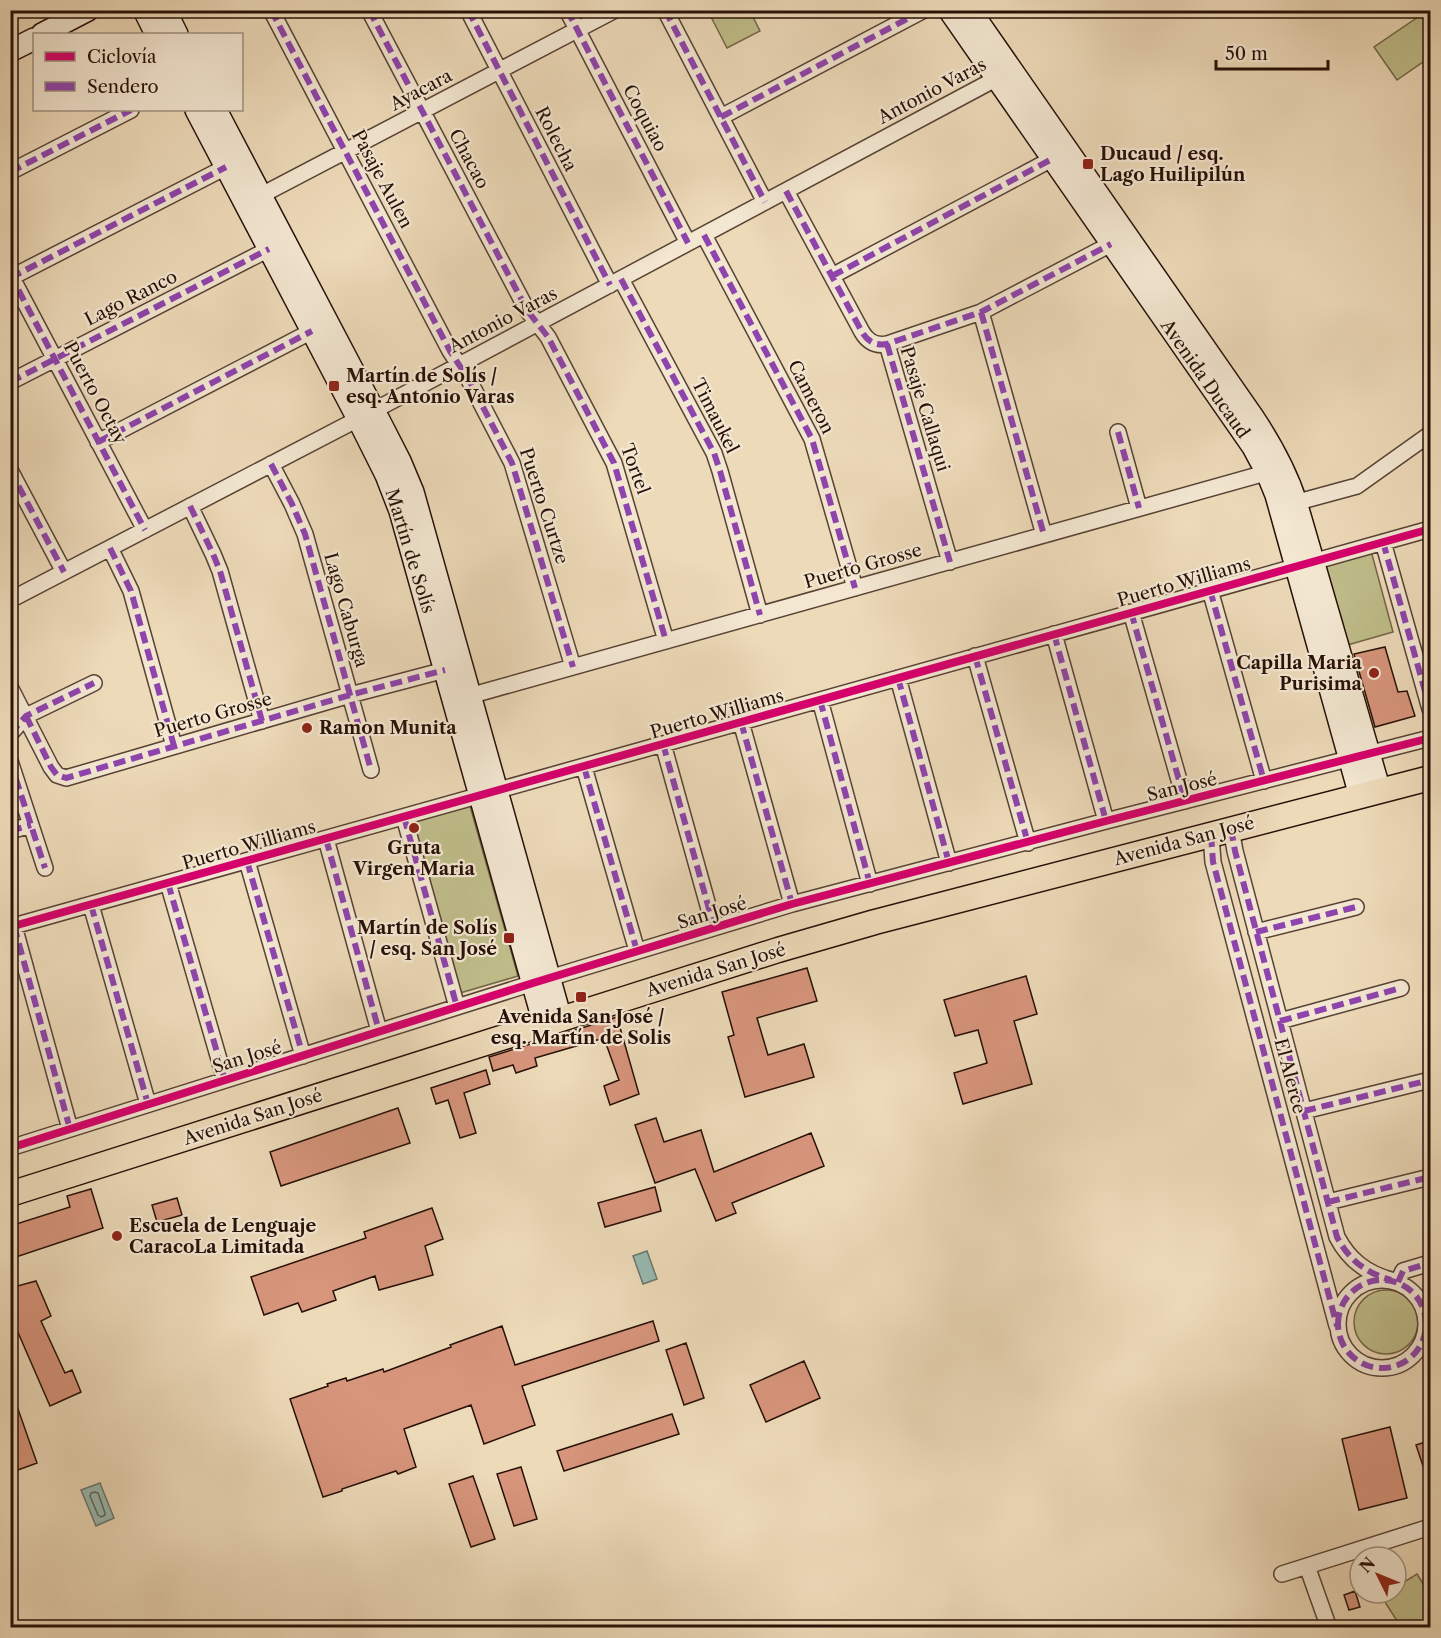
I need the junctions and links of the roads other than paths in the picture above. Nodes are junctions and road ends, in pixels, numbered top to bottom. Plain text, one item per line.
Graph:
1 (88, 10) edge
2 (144, 10) edge
3 (165, 10) edge
4 (271, 10) edge
5 (369, 10) edge
6 (468, 10) edge
7 (567, 10) edge
8 (615, 10) edge
9 (665, 10) edge
10 (924, 10) edge
11 (949, 10) edge
12 (970, 10) edge
13 (577, 31) junction
14 (44, 33) edge
15 (156, 33) edge
16 (176, 33) edge
17 (33, 40) edge
18 (10, 51) edge
19 (499, 71) junction
20 (1004, 75) junction
21 (129, 111) edge
22 (197, 111) edge
23 (216, 111) edge
24 (422, 111) junction
25 (721, 117) junction
26 (345, 152) junction
27 (1052, 159) junction
28 (226, 167) junction
29 (10, 172) edge
30 (786, 191) junction
31 (253, 200) junction
32 (765, 202) junction
33 (704, 235) junction
34 (688, 243) junction
35 (1111, 244) junction
36 (268, 249) junction
37 (11, 276) edge
38 (832, 276) junction
39 (615, 282) junction
40 (981, 312) junction
41 (537, 324) junction
42 (312, 331) junction
43 (887, 344) junction
44 (55, 359) junction
45 (459, 365) junction
46 (10, 382) edge
47 (366, 415) junction
48 (1118, 432) dead end
49 (1431, 434) edge
50 (98, 442) junction
51 (271, 464) junction
52 (10, 470) edge
53 (1275, 470) junction
54 (1288, 504) junction
55 (190, 506) junction
56 (1139, 508) junction
57 (1431, 528) edge
58 (145, 530) junction
59 (1044, 535) junction
60 (1383, 542) junction
61 (110, 548) junction
62 (950, 562) junction
63 (1305, 563) junction
64 (64, 572) junction
65 (855, 588) junction
66 (1209, 590) junction
67 (10, 600) edge
68 (1131, 612) junction
69 (760, 615) junction
70 (1054, 634) junction
71 (666, 641) junction
72 (975, 656) junction
73 (573, 667) junction
74 (445, 670) junction
75 (898, 678) junction
76 (94, 683) dead end
77 (10, 687) edge
78 (350, 695) junction
79 (462, 698) junction
80 (820, 700) junction
81 (1431, 709) edge
82 (26, 716) junction
83 (262, 721) junction
84 (741, 722) junction
85 (10, 734) edge
86 (1431, 738) edge
87 (663, 744) junction
88 (174, 746) junction
89 (1359, 757) junction
90 (10, 761) edge
91 (584, 767) junction
92 (371, 770) dead end
93 (1431, 778) edge
94 (1264, 781) junction
95 (1370, 793) junction
96 (489, 794) junction
97 (1185, 801) junction
98 (404, 817) junction
99 (1106, 821) junction
100 (31, 825) junction
101 (10, 831) edge
102 (1221, 832) junction
103 (326, 839) junction
104 (1028, 843) junction
105 (247, 861) junction
106 (950, 863) junction
107 (45, 868) dead end
108 (168, 883) junction
109 (870, 884) junction
110 (792, 904) junction
111 (91, 905) junction
112 (1356, 907) dead end
113 (12, 927) edge
114 (714, 927) junction
115 (1256, 933) junction
116 (637, 951) junction
117 (541, 981) junction
118 (1401, 988) dead end
119 (458, 1007) junction
120 (1280, 1021) junction
121 (553, 1022) junction
122 (379, 1031) junction
123 (303, 1056) junction
124 (225, 1080) junction
125 (1431, 1080) edge
126 (148, 1104) junction
127 (1304, 1111) junction
128 (70, 1129) junction
129 (10, 1148) edge
130 (1431, 1177) edge
131 (10, 1194) edge
132 (1328, 1202) junction
133 (1431, 1263) edge
134 (1394, 1281) junction
135 (1337, 1326) junction
136 (1431, 1527) edge
137 (1308, 1566) junction
138 (1282, 1574) dead end
139 (1329, 1628) edge

1 - 14 street
2 - 15 street
3 - 16 street
4 - 26 street, Pasaje Aulen
5 - 24 street, Chacao
6 - 19 street, Rolecha
7 - 13 street, Coquiao
8 - 13 street, Ayacara
9 - 25 street
10 - 25 street
11 - 20 street, Avenida Ducaud
12 - 20 street, Avenida Ducaud
13 - 19 street, Ayacara
13 - 34 street, Coquiao
17 - 18 street
19 - 24 street, Ayacara
19 - 39 street, Rolecha
20 - 27 street, Avenida Ducaud
20 - 30 street, Antonio Varas
20 - 53 street, Avenida Ducaud
21 - 29 street
22 - 28 street, Martín de Solís
23 - 31 street, Martín de Solís
24 - 26 street, Ayacara
24 - 41 street, Chacao
25 - 32 street
26 - 31 street, Ayacara
26 - 45 street, Pasaje Aulen
27 - 35 street, Avenida Ducaud
27 - 38 street
28 - 31 street, Martín de Solís
28 - 37 street
30 - 32 street, Antonio Varas
30 - 38 street, Pasaje Callaqui
31 - 36 street, Martín de Solís
31 - 47 street, Martín de Solís
32 - 33 street, Antonio Varas
33 - 34 street, Antonio Varas
33 - 65 street, Cameron
34 - 39 street, Antonio Varas
35 - 40 street
35 - 53 street, Avenida Ducaud
36 - 42 street, Martín de Solís
36 - 44 street, Lago Ranco
37 - 44 street, Puerto Octay
38 - 43 street, Pasaje Callaqui
39 - 41 street, Antonio Varas
39 - 69 street, Timaukel
40 - 43 street
40 - 59 street
41 - 45 street, Antonio Varas
41 - 71 street, Tortel
42 - 47 street, Martín de Solís
42 - 50 street
43 - 62 street, Pasaje Callaqui
44 - 46 street, Lago Ranco
44 - 50 street, Puerto Octay
45 - 47 street, Antonio Varas
45 - 73 street, Puerto Curtze
47 - 51 street, Antonio Varas
47 - 74 street, Martín de Solís
47 - 79 street, Martín de Solís
48 - 56 street
49 - 54 street
50 - 58 street, Puerto Octay
51 - 55 street, Antonio Varas
51 - 78 street, Lago Caburga
52 - 64 street
53 - 54 street, Avenida Ducaud
53 - 56 street, Puerto Grosse
54 - 63 street, Avenida Ducaud
55 - 58 street, Antonio Varas
55 - 83 street
56 - 59 street, Puerto Grosse
57 - 60 street, Puerto Williams
58 - 61 street, Antonio Varas
59 - 62 street, Puerto Grosse
60 - 63 street, Puerto Williams
60 - 81 street
61 - 64 street, Antonio Varas
61 - 88 street
62 - 65 street, Puerto Grosse
63 - 66 street, Puerto Williams
63 - 89 street, Avenida Ducaud
64 - 67 street, Antonio Varas
65 - 69 street, Puerto Grosse
66 - 68 street, Puerto Williams
66 - 94 street
68 - 70 street, Puerto Williams
68 - 97 street
69 - 71 street, Puerto Grosse
70 - 72 street, Puerto Williams
70 - 99 street
71 - 73 street, Puerto Grosse
72 - 75 street, Puerto Williams
72 - 104 street
73 - 79 street, Puerto Grosse
74 - 78 street, Puerto Grosse
74 - 79 street, Martín de Solís
75 - 80 street, Puerto Williams
75 - 106 street
76 - 82 street
77 - 82 street
78 - 83 street, Puerto Grosse
78 - 92 street, Lago Caburga
79 - 96 street, Martín de Solís
80 - 84 street, Puerto Williams
80 - 109 street
82 - 85 street
82 - 88 street, Puerto Grosse
83 - 88 street, Puerto Grosse
84 - 87 street, Puerto Williams
84 - 110 street
86 - 89 street, San José
87 - 91 street, Puerto Williams
87 - 114 street
89 - 94 street, San José
89 - 95 street, Avenida Ducaud
90 - 100 street
91 - 96 street, Puerto Williams
91 - 116 street
93 - 95 main road, Avenida San José
94 - 97 street, San José
95 - 102 main road, Avenida San José
96 - 98 street, Puerto Williams
96 - 117 street, Martín de Solís
97 - 99 street, San José
98 - 103 street, Puerto Williams
98 - 119 street
99 - 104 street, San José
100 - 101 street
100 - 107 street
102 - 115 street, El Alerce
102 - 121 main road, Avenida San José
102 - 135 street, El Alerce
103 - 105 street, Puerto Williams
103 - 122 street
104 - 106 street, San José
105 - 108 street, Puerto Williams
105 - 123 street
106 - 109 street, San José
108 - 111 street, Puerto Williams
108 - 124 street
109 - 110 street, San José
110 - 114 street, San José
111 - 113 street, Puerto Williams
111 - 126 street
112 - 115 street
113 - 128 street
114 - 116 street, San José
115 - 120 street, El Alerce
116 - 117 street, San José
117 - 119 street, San José
117 - 121 street, Martín de Solís
118 - 120 street
119 - 122 street, San José
120 - 127 street, El Alerce
121 - 131 main road, Avenida San José
122 - 123 street, San José
123 - 124 street, San José
124 - 126 street, San José
125 - 127 street
126 - 128 street, San José
127 - 132 street, El Alerce
128 - 129 street, San José
130 - 132 street
132 - 134 street, El Alerce
133 - 134 street
134 - 135 street
134 - 135 street, El Alerce
136 - 137 street
137 - 138 street
137 - 139 street

